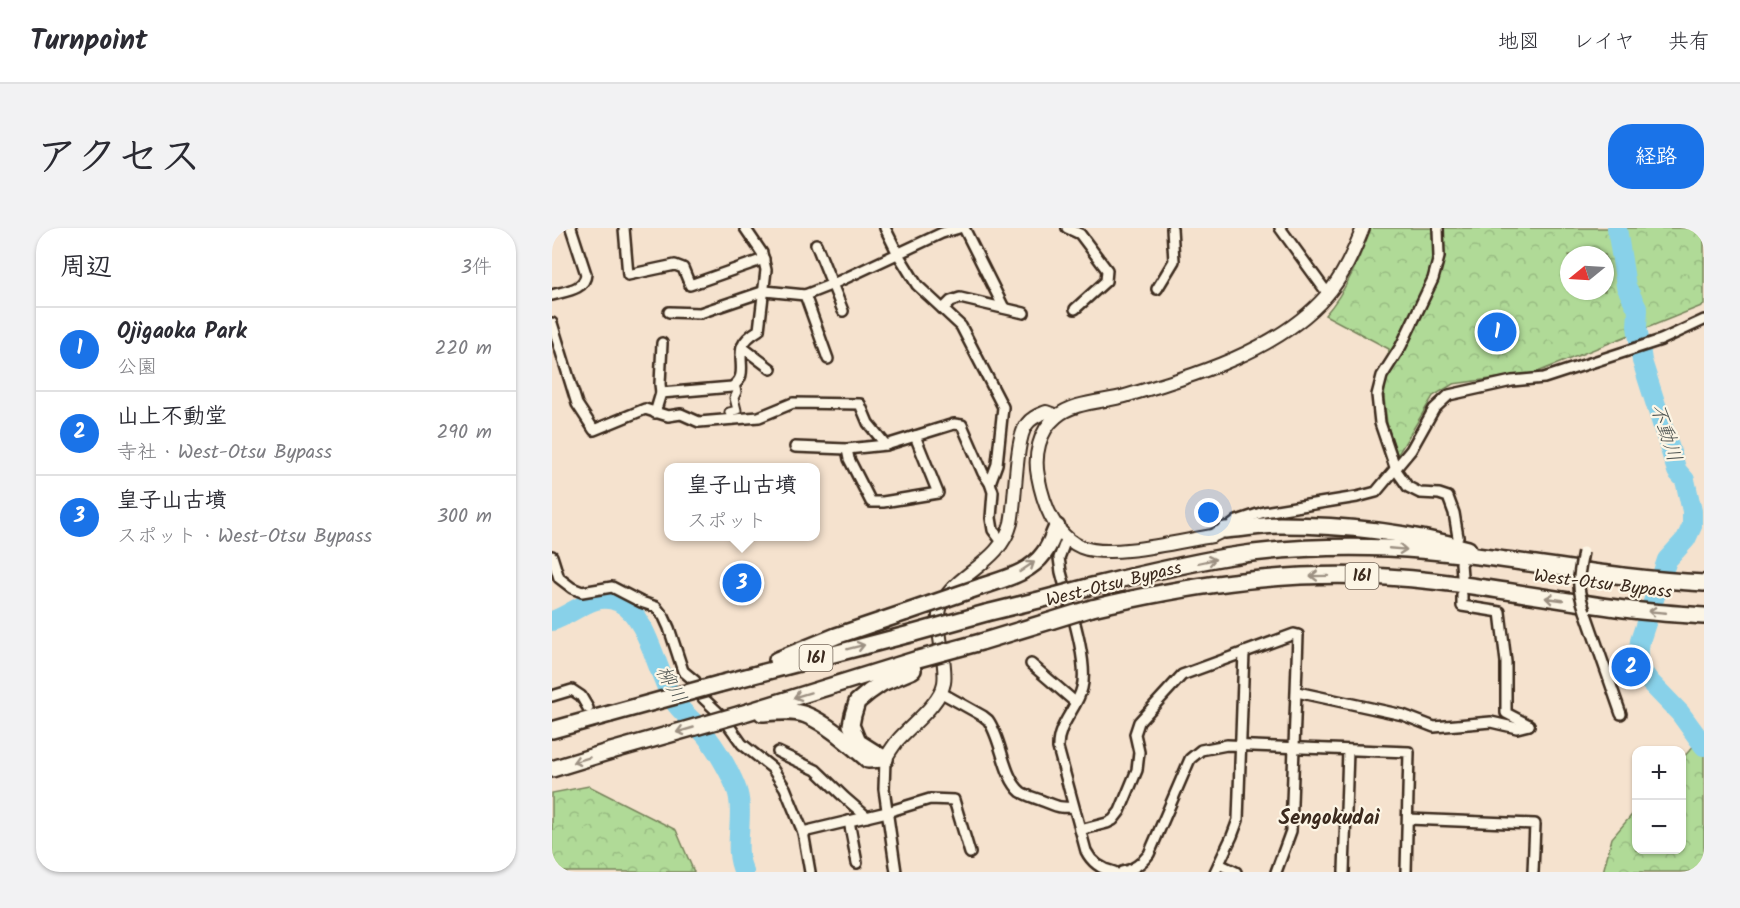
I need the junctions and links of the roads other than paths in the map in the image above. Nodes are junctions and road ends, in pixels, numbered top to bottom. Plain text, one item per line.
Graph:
1 (570, 228) edge
2 (624, 228) edge
3 (746, 228) edge
4 (885, 228) edge
5 (959, 228) edge
6 (964, 228) edge
7 (1067, 228) edge
8 (1172, 228) edge
9 (1280, 228) edge
10 (1363, 228) edge
11 (1438, 228) edge
12 (941, 231) edge
13 (816, 244) dead end
14 (898, 254) junction
15 (764, 259) junction
16 (833, 284) junction
17 (1157, 289) dead end
18 (765, 291) junction
19 (1328, 294) junction
20 (552, 295) edge
21 (805, 295) junction
22 (1004, 308) junction
23 (943, 309) junction
24 (1075, 309) dead end
25 (843, 311) dead end
26 (669, 312) dead end
27 (1024, 313) dead end
28 (1704, 320) edge
29 (552, 323) edge
30 (662, 343) dead end
31 (742, 347) junction
32 (828, 359) dead end
33 (771, 369) dead end
34 (735, 385) junction
35 (661, 393) junction
36 (655, 413) junction
37 (1057, 416) junction
38 (732, 420) junction
39 (915, 436) junction
40 (886, 445) junction
41 (795, 447) dead end
42 (847, 448) junction
43 (1396, 470) junction
44 (990, 483) junction
45 (1225, 530) junction
46 (1062, 532) junction
47 (1458, 537) dead end
48 (1002, 542) junction
49 (1583, 552) dead end
50 (552, 556) edge
51 (1511, 560) junction
52 (1461, 563) dead end
53 (1462, 576) dead end
54 (1699, 583) edge
55 (1462, 595) dead end
56 (1704, 616) edge
57 (1244, 652) junction
58 (920, 663) junction
59 (1031, 664) dead end
60 (719, 684) junction
61 (940, 692) junction
62 (1297, 692) junction
63 (552, 696) edge
64 (1075, 702) junction
65 (588, 708) dead end
66 (741, 714) junction
67 (1621, 714) dead end
68 (552, 730) edge
69 (1241, 746) junction
70 (1294, 747) junction
71 (1348, 750) junction
72 (778, 752) dead end
73 (885, 759) junction
74 (552, 769) edge
75 (1073, 807) junction
76 (887, 812) junction
77 (867, 817) junction
78 (1408, 819) junction
79 (849, 821) junction
80 (1080, 830) junction
81 (803, 832) junction
82 (970, 853) dead end
83 (857, 863) dead end
84 (1217, 868) edge
85 (810, 872) edge
86 (896, 872) edge
87 (1114, 872) edge
88 (1122, 872) edge
89 (1236, 872) edge
90 (1276, 872) edge
91 (1344, 872) edge
92 (1406, 872) edge
93 (1533, 872) edge

1 - 20 street
2 - 15 street
3 - 15 street
4 - 14 street
5 - 12 street
6 - 22 street
7 - 24 street
8 - 17 street
9 - 19 street
10 - 19 street
11 - 43 street
12 - 14 street
13 - 16 street
14 - 16 street
14 - 23 street
15 - 18 street
16 - 21 street
16 - 25 street
18 - 21 street
18 - 26 street
18 - 31 street
19 - 37 street
21 - 32 street
22 - 23 street
22 - 27 street
23 - 44 street
28 - 43 street
29 - 36 street
30 - 35 street
31 - 33 street
31 - 34 street
34 - 35 street
34 - 38 street
35 - 36 street
36 - 38 street
37 - 46 street
37 - 48 street
38 - 40 street
39 - 40 street
39 - 42 street
39 - 44 street
40 - 42 street
41 - 42 street
43 - 45 street
43 - 47 street
44 - 48 street
45 - 46 street
45 - 51 highway
60 -> 46 highway, bridge
46 - 64 street
48 - 61 street
49 - 67 street, bridge
50 - 81 street
51 - 54 highway, West-Otsu Bypass / 161
60 -> 51 highway, West-Otsu Bypass / 161, bridge
52 - 53 street
55 - 62 street
56 -> 58 highway, West-Otsu Bypass / 161, bridge
57 - 62 street
57 - 69 street
57 - 80 street
58 -> 66 highway, West-Otsu Bypass / 161
58 - 73 highway
59 - 64 street
60 - 68 highway, West-Otsu Bypass / 161, bridge
61 - 73 street
61 - 75 street
62 - 70 street
63 - 65 street
64 - 75 street
66 - 73 highway
66 -> 74 highway, West-Otsu Bypass / 161, bridge
69 - 70 street
69 - 84 street
69 - 88 street
70 - 71 street
70 - 90 street
71 - 78 street
71 - 91 street
72 - 77 street
73 - 76 street
75 - 80 street
76 - 77 street
76 - 82 street
76 - 86 street
77 - 79 street
78 - 92 street
78 - 93 street
79 - 81 street
79 - 83 street
80 - 87 street
81 - 85 street
84 - 89 street

